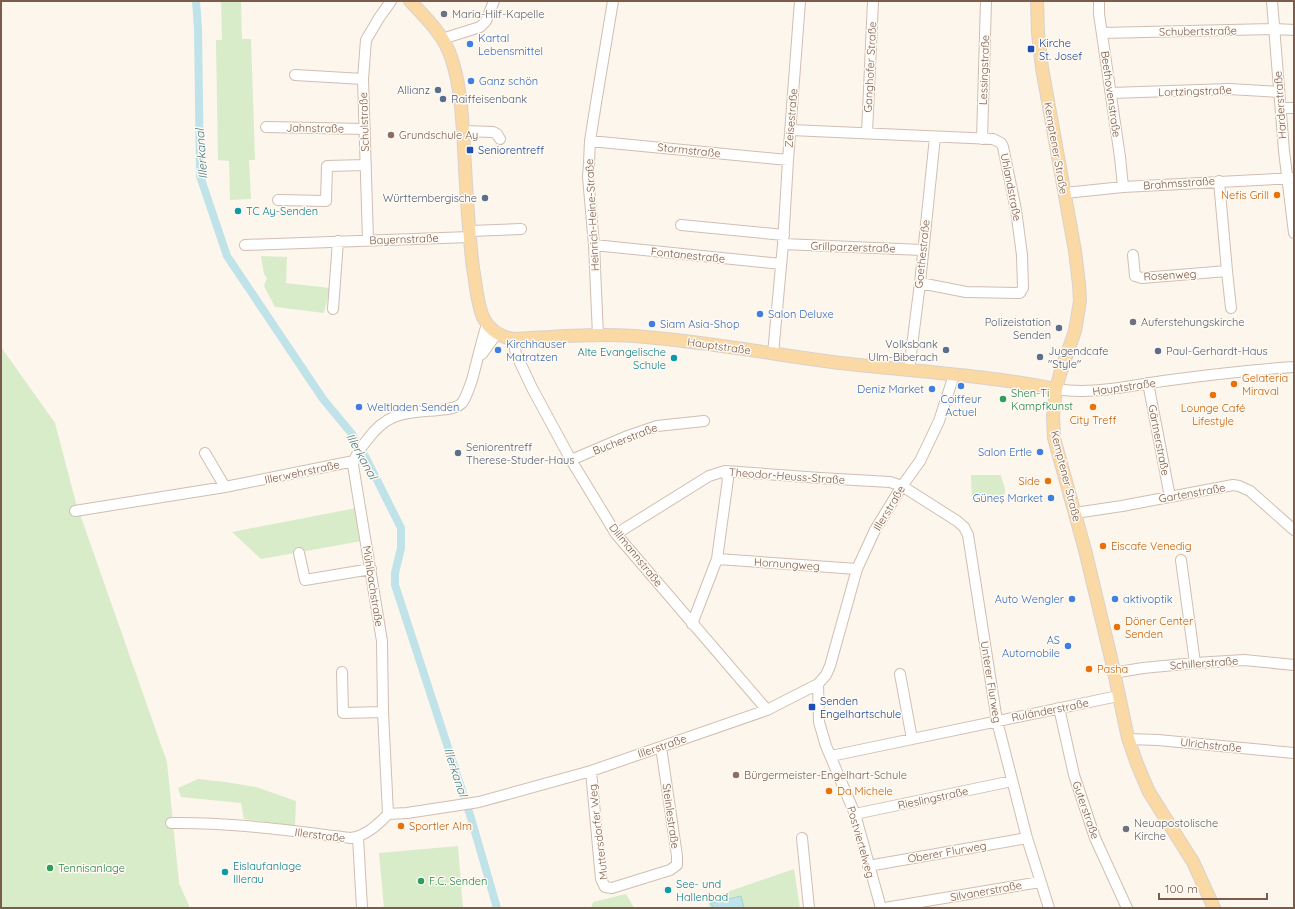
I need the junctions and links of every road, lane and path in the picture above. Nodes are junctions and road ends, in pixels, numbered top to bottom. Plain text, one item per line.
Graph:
1 (391, 1) edge
2 (410, 1) edge
3 (494, 1) edge
4 (613, 1) edge
5 (800, 1) edge
6 (873, 1) edge
7 (986, 1) edge
8 (1037, 1) edge
9 (1099, 1) edge
10 (1272, 1) edge
11 (1275, 29) junction
12 (1294, 30) edge
13 (1102, 33) junction
14 (442, 39) junction
15 (295, 75) dead end
16 (363, 79) junction
17 (1279, 92) junction
18 (1111, 94) junction
19 (1281, 108) junction
20 (1294, 108) edge
21 (266, 127) dead end
22 (365, 129) junction
23 (791, 130) junction
24 (463, 131) junction
25 (867, 133) junction
26 (935, 137) junction
27 (500, 139) dead end
28 (982, 139) junction
29 (590, 141) junction
30 (788, 160) junction
31 (366, 165) junction
32 (1291, 178) edge
33 (1219, 181) junction
34 (1123, 187) junction
35 (1064, 193) junction
36 (278, 200) dead end
37 (681, 225) dead end
38 (521, 229) dead end
39 (1294, 233) edge
40 (470, 234) junction
41 (368, 240) junction
42 (783, 240) junction
43 (338, 241) junction
44 (245, 245) dead end
45 (594, 245) junction
46 (922, 250) junction
47 (1133, 256) dead end
48 (781, 264) junction
49 (1227, 272) junction
50 (920, 283) junction
51 (1231, 308) dead end
52 (333, 309) dead end
53 (488, 324) junction
54 (497, 333) junction
55 (598, 335) junction
56 (513, 339) junction
57 (773, 354) junction
58 (478, 359) junction
59 (1294, 367) edge
60 (909, 370) junction
61 (954, 375) junction
62 (1148, 383) junction
63 (1056, 389) junction
64 (704, 421) dead end
65 (205, 453) dead end
66 (355, 459) junction
67 (571, 460) junction
68 (725, 471) junction
69 (902, 486) junction
70 (225, 487) junction
71 (1170, 497) junction
72 (74, 511) dead end
73 (1075, 513) junction
74 (1292, 525) edge
75 (616, 534) junction
76 (298, 553) dead end
77 (717, 559) junction
78 (1181, 560) dead end
79 (371, 569) junction
80 (857, 569) junction
81 (692, 624) junction
82 (1195, 663) junction
83 (1294, 665) edge
84 (342, 672) dead end
85 (1114, 673) junction
86 (900, 674) dead end
87 (818, 684) junction
88 (1118, 696) junction
89 (1059, 708) junction
90 (767, 710) junction
91 (383, 712) junction
92 (997, 721) junction
93 (912, 739) junction
94 (1128, 739) junction
95 (661, 747) junction
96 (1294, 753) edge
97 (831, 756) junction
98 (591, 771) junction
99 (1012, 781) junction
100 (388, 814) junction
101 (855, 814) junction
102 (171, 823) dead end
103 (358, 837) junction
104 (802, 838) dead end
105 (1026, 838) junction
106 (868, 866) junction
107 (1040, 882) junction
108 (612, 888) joint
109 (362, 908) edge
110 (809, 908) edge
111 (881, 908) edge
112 (885, 908) edge
113 (1049, 908) edge
114 (1127, 908) edge
115 (1214, 908) edge

1 - 16 street, Schulstraße
2 - 14 main road, Hauptstraße
3 - 14 street
4 - 29 street, Heinrich-Heine-Straße
5 - 23 street, Zeisestraße
6 - 25 street, Ganghofer Straße
7 - 28 street, Lessingstraße
8 - 35 main road, Kemptener Straße
9 - 13 street, Beethovenstraße
10 - 11 street, Harderstraße
11 - 12 street, Schubertstraße
11 - 13 street, Schubertstraße
11 - 17 street, Harderstraße
13 - 18 street, Beethovenstraße
14 - 24 main road, Hauptstraße
15 - 16 street, Schulstraße
16 - 22 street, Schulstraße
17 - 18 street, Lortzingstraße
17 - 19 street, Harderstraße
18 - 34 street, Beethovenstraße
19 - 20 street
19 - 32 street, Harderstraße
21 - 22 street, Jahnstraße
22 - 31 street, Schulstraße
23 - 25 street, Uhlandstraße
23 - 30 street, Zeisestraße
24 - 27 street
24 - 40 main road, Hauptstraße
25 - 26 street, Uhlandstraße
26 - 28 street, Uhlandstraße
26 - 46 street, Goethestraße
28 - 50 street, Uhlandstraße
29 - 30 street, Stormstraße
29 - 45 street, Heinrich-Heine-Straße
30 - 42 street, Zeisestraße
31 - 36 street, Schulstraße
31 - 41 street, Schulstraße
32 - 33 street, Brahmsstraße
32 - 39 street, Harderstraße
33 - 34 street, Brahmsstraße
33 - 49 street
34 - 35 street, Brahmsstraße
35 - 63 main road, Kemptener Straße
37 - 42 street
38 - 40 street, Bayernstraße
40 - 41 street, Bayernstraße
40 - 53 main road, Hauptstraße
41 - 43 street, Bayernstraße
42 - 46 street, Grillparzerstraße
42 - 48 street, Zeisestraße
43 - 44 street, Bayernstraße
43 - 52 street
45 - 48 street, Fontanestraße
45 - 55 street, Heinrich-Heine-Straße
46 - 50 street, Goethestraße
47 - 49 street, Rosenweg
48 - 57 street, Zeisestraße
49 - 51 street
50 - 60 street, Goethestraße
53 - 54 main road, Hauptstraße
53 - 58 street
54 - 56 main road, Hauptstraße
54 - 58 street
55 - 56 main road, Hauptstraße
55 - 57 main road, Hauptstraße
56 - 67 street, Dillmannstraße
57 - 60 main road, Hauptstraße
58 - 66 street
59 - 62 street, Hauptstraße
60 - 61 main road, Hauptstraße
61 - 63 main road, Hauptstraße
61 - 69 street, Illerstraße
62 - 63 street, Hauptstraße
62 - 71 street, Gärtnerstraße
63 - 73 main road, Kemptener Straße
64 - 67 street, Bucherstraße
65 - 70 street
66 - 70 street, Illerwehrstraße
66 - 79 street, Mühlbachstraße
67 - 75 street, Dillmannstraße
68 - 69 street, Theodor-Heuss-Straße
68 - 75 street, Theodor-Heuss-Straße
68 - 77 street
69 - 80 street, Illerstraße
69 - 92 street, Unterer Flurweg
70 - 72 street, Illerwehrstraße
71 - 73 street, Gartenstraße
71 - 74 street, Gartenstraße
73 - 85 main road, Kemptener Straße
75 - 81 street, Dillmannstraße
76 - 79 street
77 - 80 street, Hornungweg
77 - 81 street
78 - 82 street
79 - 91 street, Mühlbachstraße
80 - 87 street, Illerstraße
81 - 90 street, Dillmannstraße
82 - 83 street, Schillerstraße
82 - 85 street, Schillerstraße
84 - 91 street
85 - 88 main road, Kemptener Straße
86 - 93 street
87 - 90 street, Illerstraße
87 - 97 street, Postviertelweg
88 - 89 street, Ruländerstraße
88 - 94 main road, Kemptener Straße
89 - 92 street, Ruländerstraße
89 - 114 street, Guterstraße
90 - 95 street, Illerstraße
91 - 100 street, Mühlbachstraße
92 - 93 street, Ruländerstraße
92 - 99 street, Unterer Flurweg
93 - 97 street, Ruländerstraße
94 - 96 street, Ulrichstraße
94 - 115 main road, Kemptener Straße
95 - 98 street, Illerstraße
95 - 108 street, Steinlestraße
97 - 101 street, Postviertelweg
98 - 100 street, Illerstraße
98 - 108 street, Muttersdorfer Weg
99 - 101 street, Rieslingstraße
99 - 105 street, Unterer Flurweg
100 - 103 street, Illerstraße
101 - 106 street, Postviertelweg
102 - 103 street, Illerstraße
103 - 109 street
104 - 110 street
105 - 106 street, Oberer Flurweg
105 - 107 street, Unterer Flurweg
106 - 111 street, Postviertelweg
107 - 112 street, Silvanerstraße
107 - 113 street, Unterer Flurweg

